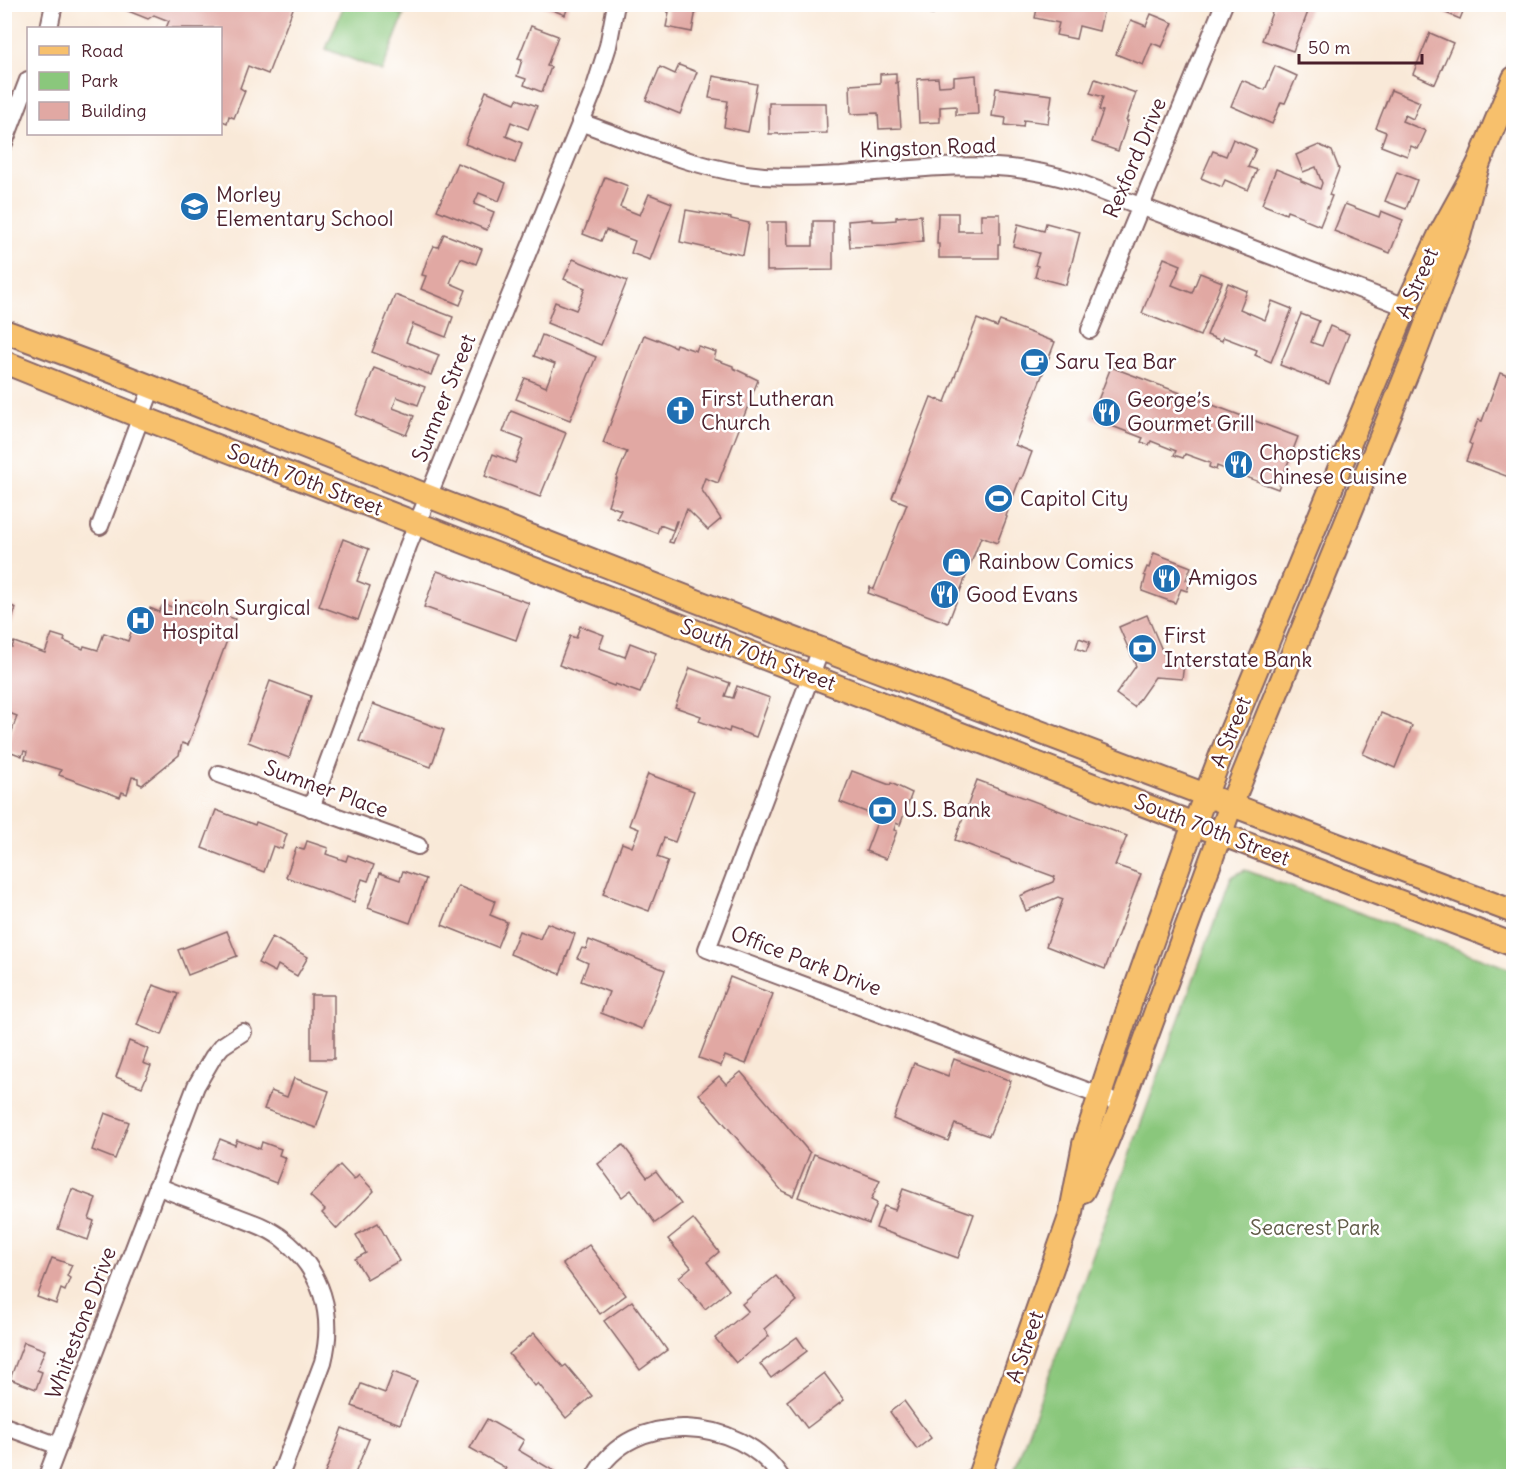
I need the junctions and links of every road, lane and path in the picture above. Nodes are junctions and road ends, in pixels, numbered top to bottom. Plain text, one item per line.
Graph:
1 (54, 4) edge
2 (616, 4) edge
3 (1224, 4) edge
4 (49, 27) edge
5 (1514, 78) edge
6 (27, 83) edge
7 (580, 122) junction
8 (4, 142) edge
9 (1478, 165) junction
10 (1140, 207) junction
11 (1406, 307) junction
12 (1090, 330) dead end
13 (4, 331) edge
14 (4, 362) edge
15 (152, 387) junction
16 (141, 417) junction
17 (428, 496) junction
18 (417, 523) junction
19 (100, 526) dead end
20 (821, 649) junction
21 (811, 675) junction
22 (219, 774) dead end
23 (1206, 795) junction
24 (1232, 805) junction
25 (311, 808) junction
26 (1195, 824) junction
27 (1220, 834) junction
28 (418, 846) dead end
29 (1514, 912) edge
30 (1514, 945) edge
31 (243, 1032) dead end
32 (1100, 1095) junction
33 (1122, 1104) junction
34 (157, 1186) junction
35 (1070, 1217) junction
36 (4, 1426) edge
37 (59, 1446) junction
38 (47, 1476) edge
39 (280, 1476) edge
40 (595, 1476) edge
41 (780, 1476) edge
42 (979, 1476) edge

1 - 4 street
2 - 7 street, Sumner Street
3 - 10 street, Rexford Drive
5 - 9 main road, A Street
6 - 8 street
7 - 10 street, Kingston Road
7 - 17 street, Sumner Street
9 - 11 main road, A Street
9 - 24 main road, A Street
10 - 11 street, Kingston Road
10 - 12 street, Rexford Drive
11 - 23 main road, A Street
13 - 15 main road, South 70th Street
14 - 16 main road, South 70th Street
15 - 16 street
15 - 17 main road, South 70th Street
16 - 18 main road, South 70th Street
16 - 19 street
17 - 18 street, Sumner Street
17 - 20 main road, South 70th Street
18 - 21 main road, South 70th Street
18 - 25 street, Sumner Street
20 - 21 street, Office Park Drive
20 - 23 main road, South 70th Street
21 - 26 main road, South 70th Street
21 - 32 street, Office Park Drive
22 - 25 street, Sumner Place
23 - 24 main road, South 70th Street
23 - 26 main road, A Street
24 - 27 main road, A Street
24 - 29 main road, South 70th Street
25 - 28 street, Sumner Place
26 - 27 main road, South 70th Street
26 - 32 main road, A Street
27 - 30 main road, South 70th Street
27 - 33 main road, A Street
31 - 34 street, Whitestone Drive
32 - 33 street, Office Park Drive
32 - 35 main road, A Street
33 - 35 main road, A Street
34 - 37 street, Whitestone Drive
34 - 39 street
35 - 42 main road, A Street
36 - 37 street
37 - 38 street, Whitestone Drive
40 - 41 street

